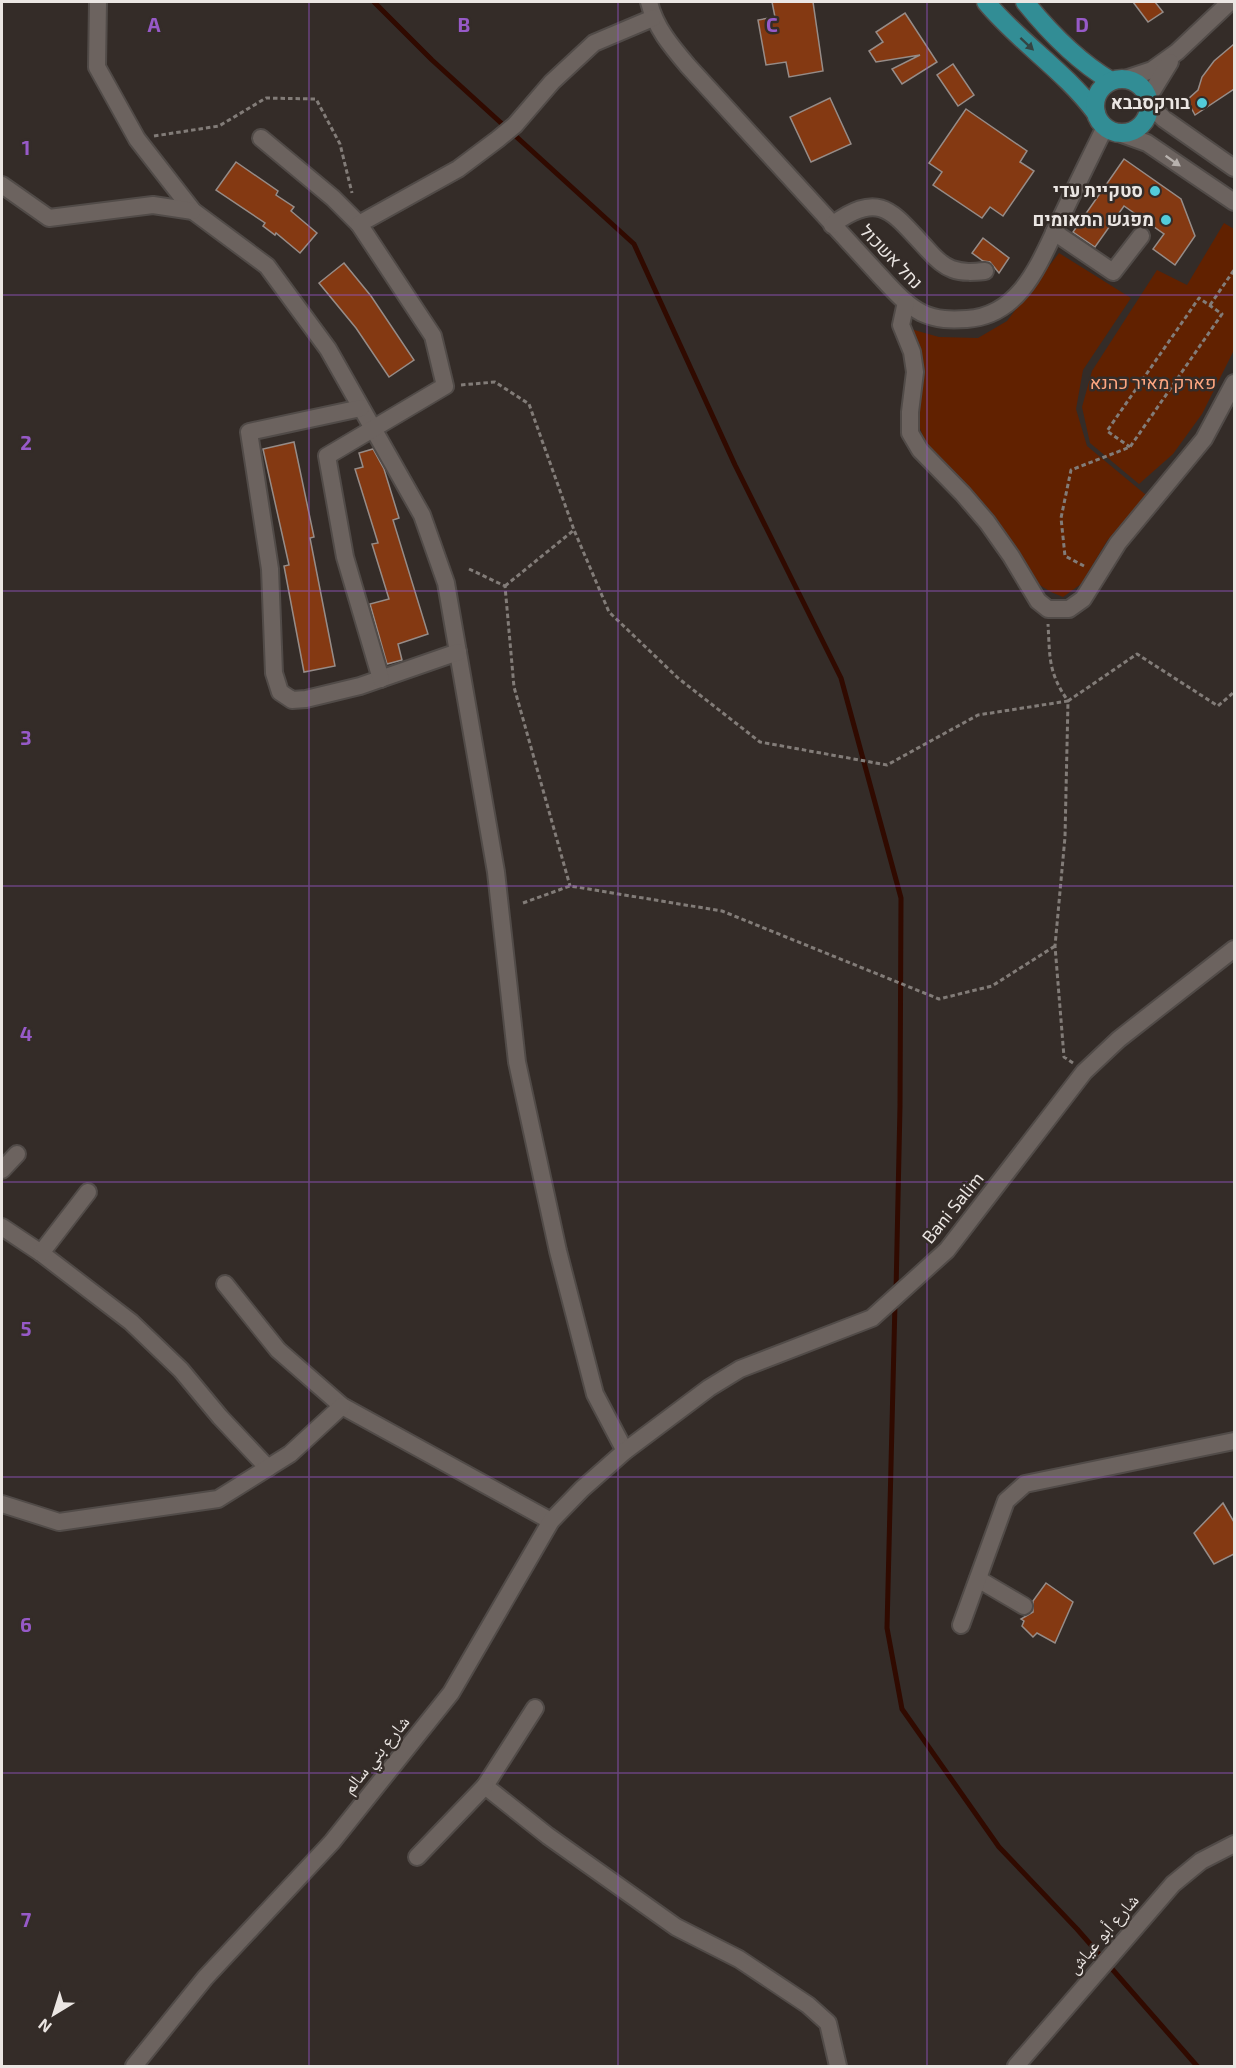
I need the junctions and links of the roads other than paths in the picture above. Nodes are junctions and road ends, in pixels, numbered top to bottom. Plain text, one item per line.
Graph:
1 (98, 2) edge
2 (649, 2) edge
3 (986, 2) edge
4 (1025, 2) edge
5 (1230, 2) edge
6 (653, 18) junction
7 (1177, 52) junction
8 (1118, 80) junction
9 (1149, 101) junction
10 (1100, 120) junction
11 (1122, 134) junction
12 (261, 138) dead end
13 (1234, 168) edge
14 (2, 185) edge
15 (1234, 202) edge
16 (193, 211) junction
17 (359, 224) junction
18 (832, 225) junction
19 (1054, 232) junction
20 (1141, 236) dead end
21 (985, 271) dead end
22 (906, 302) junction
23 (1234, 383) edge
24 (361, 408) junction
25 (373, 429) junction
26 (458, 652) junction
27 (381, 679) junction
28 (1234, 949) edge
29 (17, 1154) dead end
30 (2, 1170) edge
31 (88, 1192) dead end
32 (2, 1227) edge
33 (41, 1253) junction
34 (225, 1284) dead end
35 (342, 1406) junction
36 (1234, 1441) edge
37 (625, 1451) junction
38 (268, 1468) junction
39 (2, 1504) edge
40 (551, 1521) junction
41 (978, 1579) junction
42 (1024, 1606) dead end
43 (961, 1625) dead end
44 (535, 1708) dead end
45 (485, 1786) junction
46 (1234, 1844) edge
47 (417, 1857) dead end
48 (134, 2067) edge
49 (838, 2067) edge
50 (1016, 2067) edge

1 - 16 street
2 - 6 street, נחל אשכול
3 -> 10 main road
4 - 8 main road
5 - 7 street
6 - 17 street
6 - 18 street, נחל אשכול
7 - 8 street
7 - 9 street
8 - 9 main road
8 - 10 main road
9 - 11 main road
9 - 13 street
10 - 11 main road
10 - 19 street, נחל אשכול
11 -> 15 street
12 - 17 street
14 - 16 street
16 - 24 street
17 - 25 street
18 - 21 street
18 - 22 street, נחל אשכול
19 - 20 street
19 - 22 street, נחל אשכול
22 - 23 street
24 - 25 street
24 - 27 street
25 - 26 street
25 - 27 street
26 - 27 street
26 - 37 street
28 - 37 street, Bani Salim
29 - 30 street
31 - 33 street
32 - 33 street
33 - 38 street
34 - 35 street
35 - 38 street
35 - 40 street
36 - 41 street
37 - 40 street, شارع بني سالم
38 - 39 street
40 - 48 street, شارع بني سالم
41 - 42 street
41 - 43 street
44 - 45 street
45 - 47 street
45 - 49 street
46 - 50 street, شارع أبو عياش

